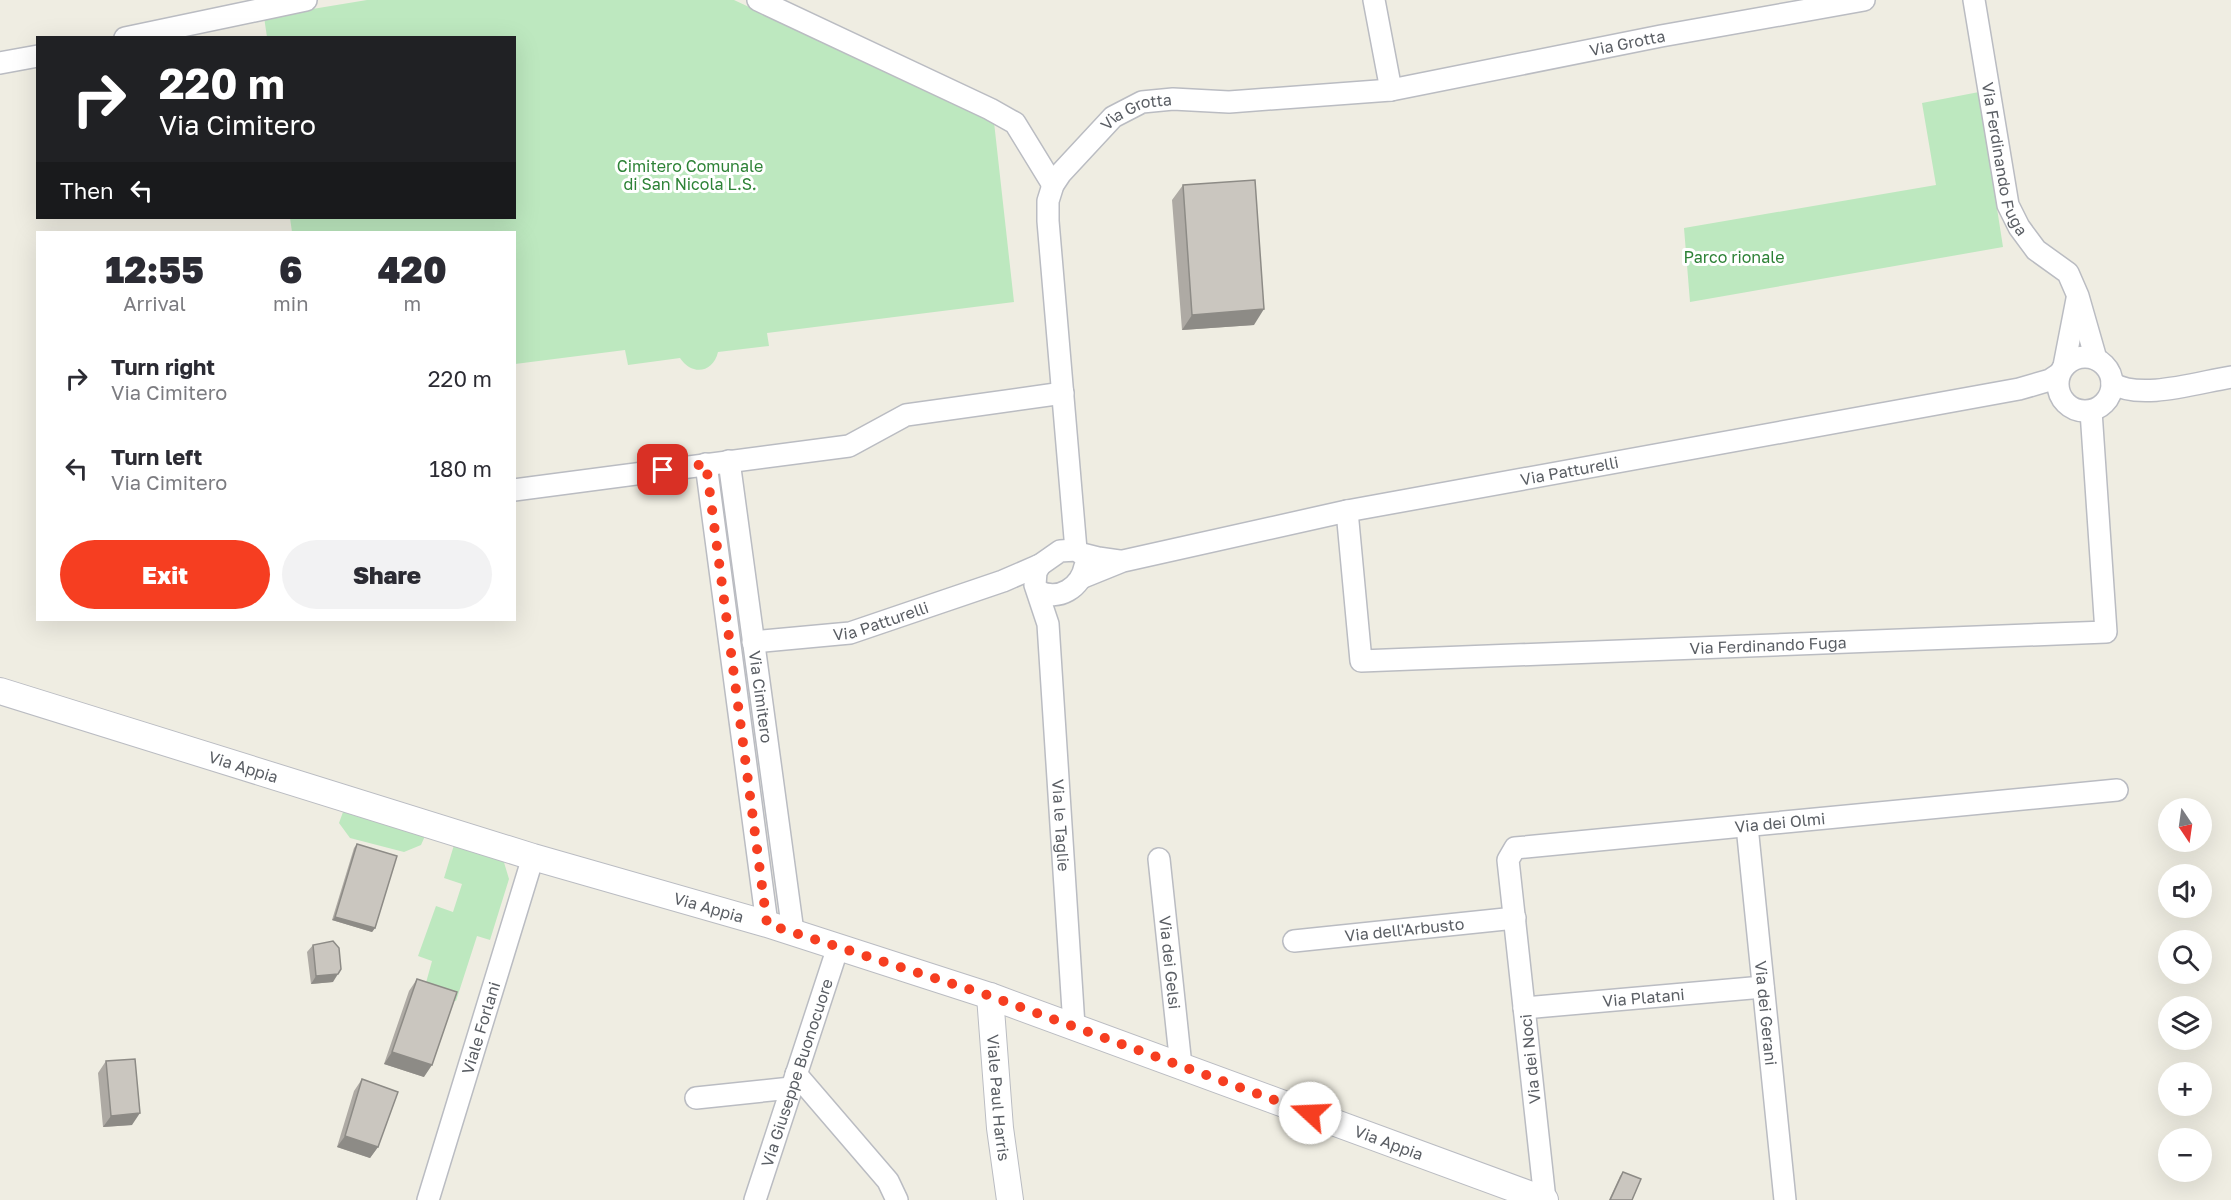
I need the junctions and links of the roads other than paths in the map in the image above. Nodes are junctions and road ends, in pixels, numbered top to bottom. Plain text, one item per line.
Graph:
1 (306, 0) edge
2 (758, 0) edge
3 (1374, 0) edge
4 (1864, 0) edge
5 (1974, 0) edge
6 (135, 36) edge
7 (36, 56) edge
8 (0, 63) edge
9 (1391, 90) junction
10 (1053, 185) junction
11 (2078, 296) junction
12 (2096, 359) junction
13 (2231, 376) edge
14 (2061, 378) junction
15 (2112, 383) junction
16 (2161, 390) junction
17 (1063, 393) junction
18 (2096, 409) junction
19 (729, 461) junction
20 (706, 464) junction
21 (516, 490) edge
22 (1347, 511) junction
23 (1073, 551) junction
24 (1123, 561) junction
25 (1040, 564) junction
26 (1081, 578) junction
27 (1003, 581) junction
28 (1044, 590) junction
29 (753, 642) junction
30 (0, 691) edge
31 (2117, 790) dead end
32 (1747, 826) junction
33 (533, 856) junction
34 (1159, 859) dead end
35 (1515, 918) junction
36 (767, 924) junction
37 (793, 932) junction
38 (1294, 941) dead end
39 (837, 947) junction
40 (1763, 987) junction
41 (990, 996) junction
42 (1524, 1008) junction
43 (1074, 1026) junction
44 (1181, 1066) junction
45 (794, 1081) junction
46 (696, 1098) dead end
47 (428, 1200) edge
48 (755, 1200) edge
49 (897, 1200) edge
50 (1010, 1200) edge
51 (1545, 1200) edge
52 (1785, 1200) edge

1 - 6 street
2 - 10 street
3 - 9 street
4 - 9 street, Via Grotta
5 - 11 street, Via Ferdinando Fuga
7 - 8 street
9 - 10 street, Via Grotta
10 - 17 street
11 - 12 street, Via Ferdinando Fuga
11 - 14 street
12 - 14 street
12 - 15 street, Via Ferdinando Fuga
13 - 16 street
14 - 18 street
14 - 22 street, Via Patturelli
15 - 16 street
15 - 18 street, Via Ferdinando Fuga
16 - 18 street
17 - 19 street
17 - 23 street
18 - 22 street, Via Ferdinando Fuga
19 - 20 street
19 - 29 street, Via Cimitero
20 - 21 street
20 - 36 street, Via Cimitero
22 - 24 street, Via Patturelli
23 - 24 street, Via Patturelli
23 - 25 street, Via Patturelli
23 - 26 street
24 - 26 street, Via Patturelli
25 - 27 street, Via Patturelli
25 - 28 street
26 - 28 street, Via Patturelli
27 - 28 street, Via Patturelli
27 - 29 street, Via Patturelli
28 - 43 street, Via le Taglie
29 - 37 street, Via Cimitero
30 - 33 street, Via Appia
31 - 32 street, Via dei Olmi
32 - 35 street, Via dei Olmi
32 - 40 street, Via dei Gerani
33 - 36 street, Via Appia
33 - 47 street, Viale Forlani
34 - 44 street, Via dei Gelsi
35 - 38 street, Via dell'Arbusto
35 - 42 street, Via dei Noci
36 - 37 street, Via Appia
37 - 39 street, Via Appia
39 - 41 street, Via Appia
39 - 45 street, Via Giuseppe Buonocuore
40 - 42 street, Via Platani
40 - 52 street, Via dei Gerani
41 - 43 street, Via Appia
41 - 50 street, Viale Paul Harris
42 - 51 street, Via dei Noci
43 - 44 street, Via Appia
44 - 51 street, Via Appia
45 - 46 street
45 - 48 street, Via Giuseppe Buonocuore
45 - 49 street

